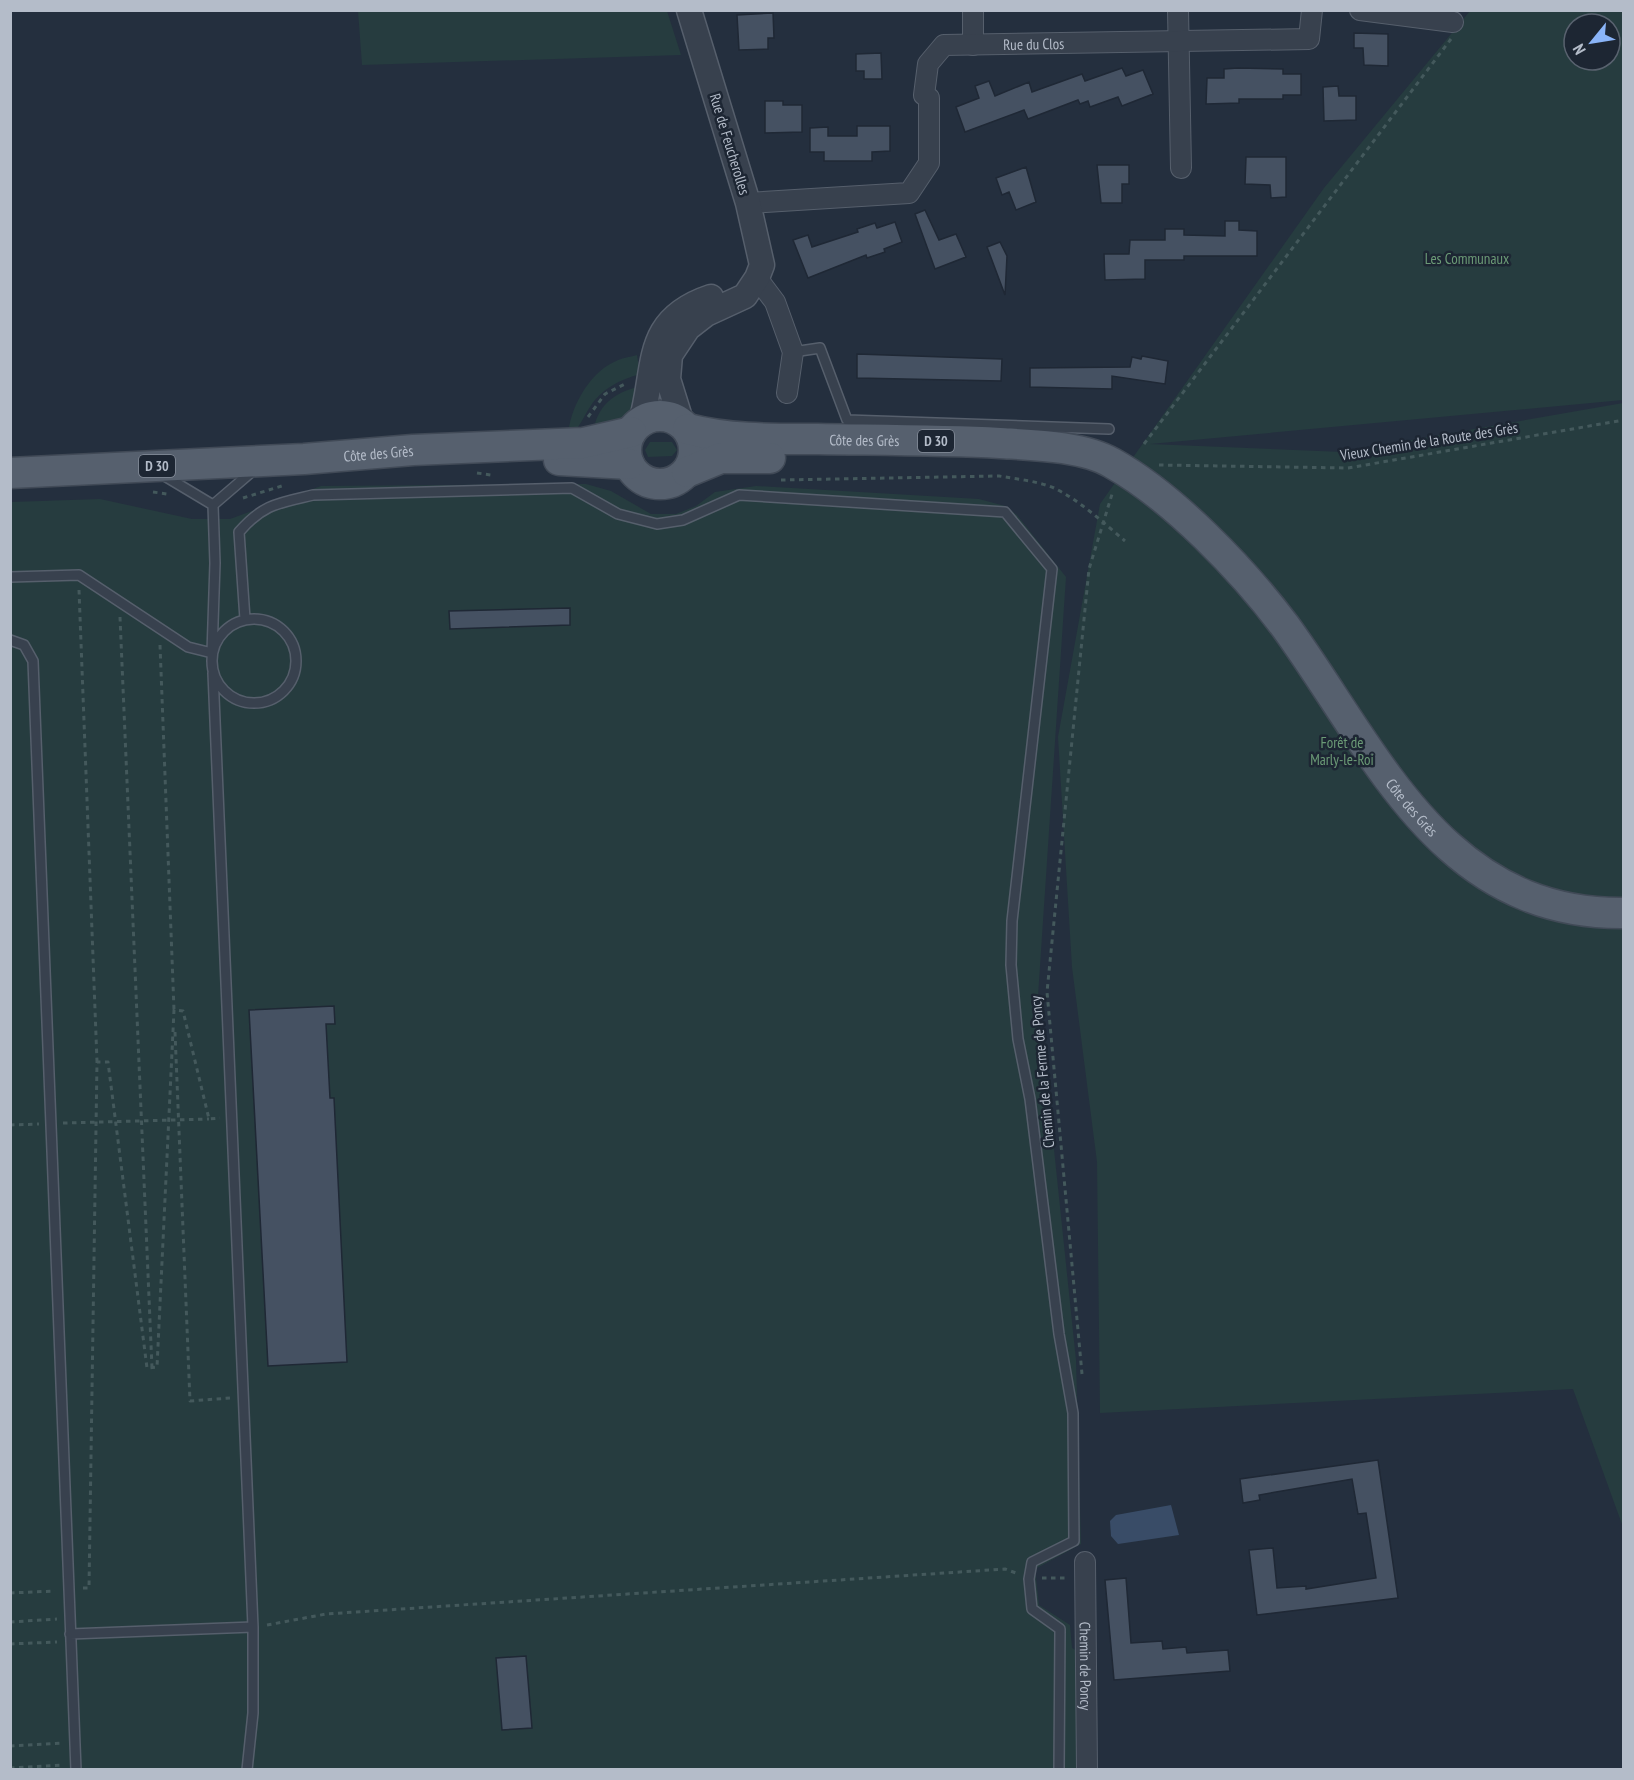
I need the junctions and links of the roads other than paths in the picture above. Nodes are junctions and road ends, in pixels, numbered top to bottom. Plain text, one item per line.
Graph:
1 (688, 10) edge
2 (973, 10) edge
3 (1178, 10) edge
4 (1312, 10) edge
5 (1360, 10) edge
6 (1456, 26) road end
7 (1178, 40) junction
8 (973, 45) junction
9 (1181, 168) dead end
10 (748, 203) junction
11 (755, 280) junction
12 (793, 352) junction
13 (787, 393) dead end
14 (636, 427) junction
15 (685, 427) junction
16 (1109, 429) dead end
17 (304, 459) junction
18 (264, 461) junction
19 (629, 464) junction
20 (148, 466) junction
21 (687, 472) junction
22 (10, 473) edge
23 (1169, 503) junction
24 (213, 505) junction
25 (10, 577) edge
26 (244, 619) junction
27 (10, 640) edge
28 (212, 653) junction
29 (213, 674) junction
30 (1623, 913) edge
31 (1085, 1570) road end
32 (253, 1627) junction
33 (71, 1638) junction
34 (76, 1767) edge
35 (247, 1770) edge
36 (1059, 1770) edge
37 (1087, 1770) edge

1 - 10 street, Rue de Feucherolles
2 - 8 street
3 - 7 street
4 - 7 street, Rue du Clos
5 - 6 street
7 - 8 street, Rue du Clos
7 - 9 street
8 - 10 street, Rue du Clos
10 - 11 street, Rue de Feucherolles
11 - 12 street
11 - 14 street
11 - 15 street
12 - 13 street
12 - 16 lane
14 - 15 main road
14 - 17 main road, Côte des Grès / D 30
14 - 19 main road
15 - 21 main road
15 - 23 main road, Côte des Grès / D 30
17 - 18 main road, Côte des Grès / D 30
17 - 19 main road, Côte des Grès / D 30
18 - 20 main road, Côte des Grès / D 30
18 - 24 lane
19 - 21 main road
20 - 22 main road, Côte des Grès / D 30
20 - 24 lane
21 - 23 main road, Côte des Grès / D 30
23 - 30 main road, Côte des Grès / D 30
24 - 28 lane
25 - 28 lane
26 - 28 lane
26 - 29 lane
26 - 36 lane
27 - 33 lane
28 - 29 lane
29 - 32 lane
31 - 37 street, Chemin de Poncy
32 - 33 lane
32 - 35 lane
33 - 34 lane

